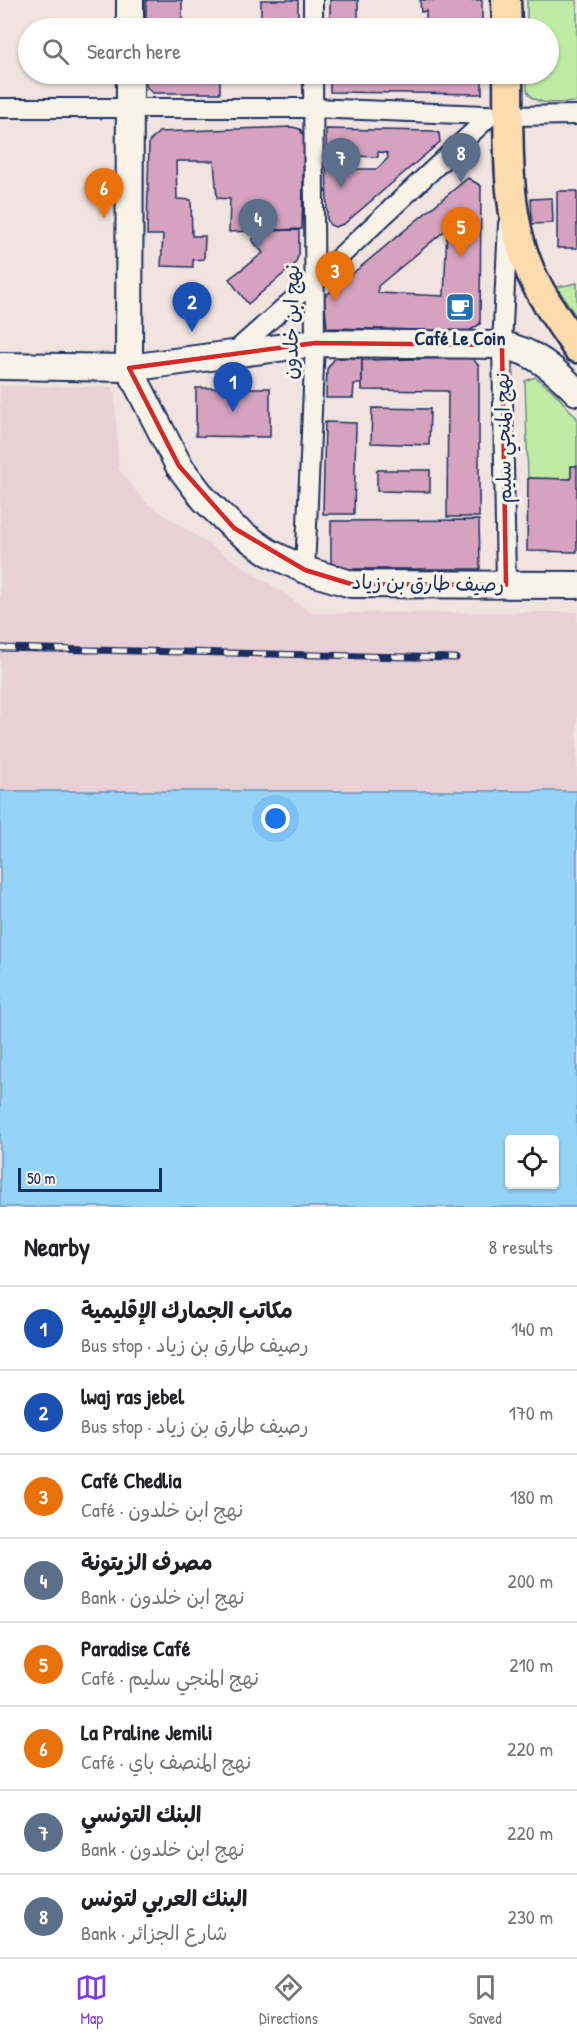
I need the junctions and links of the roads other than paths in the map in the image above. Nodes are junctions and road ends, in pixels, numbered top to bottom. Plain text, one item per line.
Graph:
1 (130, 0) edge
2 (314, 0) edge
3 (507, 0) edge
4 (130, 18) edge
5 (313, 18) edge
6 (507, 18) edge
7 (130, 84) edge
8 (313, 84) edge
9 (506, 84) edge
10 (0, 108) edge
11 (130, 108) junction
12 (312, 108) junction
13 (500, 115) junction
14 (577, 115) edge
15 (511, 183) junction
16 (315, 280) junction
17 (315, 343) junction
18 (502, 345) junction
19 (577, 348) edge
20 (232, 354) junction
21 (0, 366) edge
22 (129, 368) junction
23 (577, 392) edge
24 (305, 570) junction
25 (506, 585) junction
26 (577, 585) edge

1 - 4 street
2 - 5 street
3 - 6 main road
7 - 11 street
8 - 12 street, نهج ابن خلدون
9 - 13 main road, نهج المنجي سليم
10 - 11 street
11 - 12 street
11 - 22 street
12 - 13 street
12 - 16 street, نهج ابن خلدون
13 - 14 street
13 - 15 main road, نهج المنجي سليم
13 - 16 street
15 - 18 street, نهج المنجي سليم
15 - 19 main road, نهج المنجي سليم
16 - 17 street, نهج ابن خلدون
16 - 20 street
17 - 18 street
17 - 20 street
17 - 24 street, نهج ابن خلدون
18 - 23 street
18 - 25 street, نهج المنجي سليم
20 - 22 street
21 - 22 street
22 - 24 street, رصيف طارق بن زياد
24 - 25 street, رصيف طارق بن زياد
25 - 26 street, رصيف طارق بن زياد

